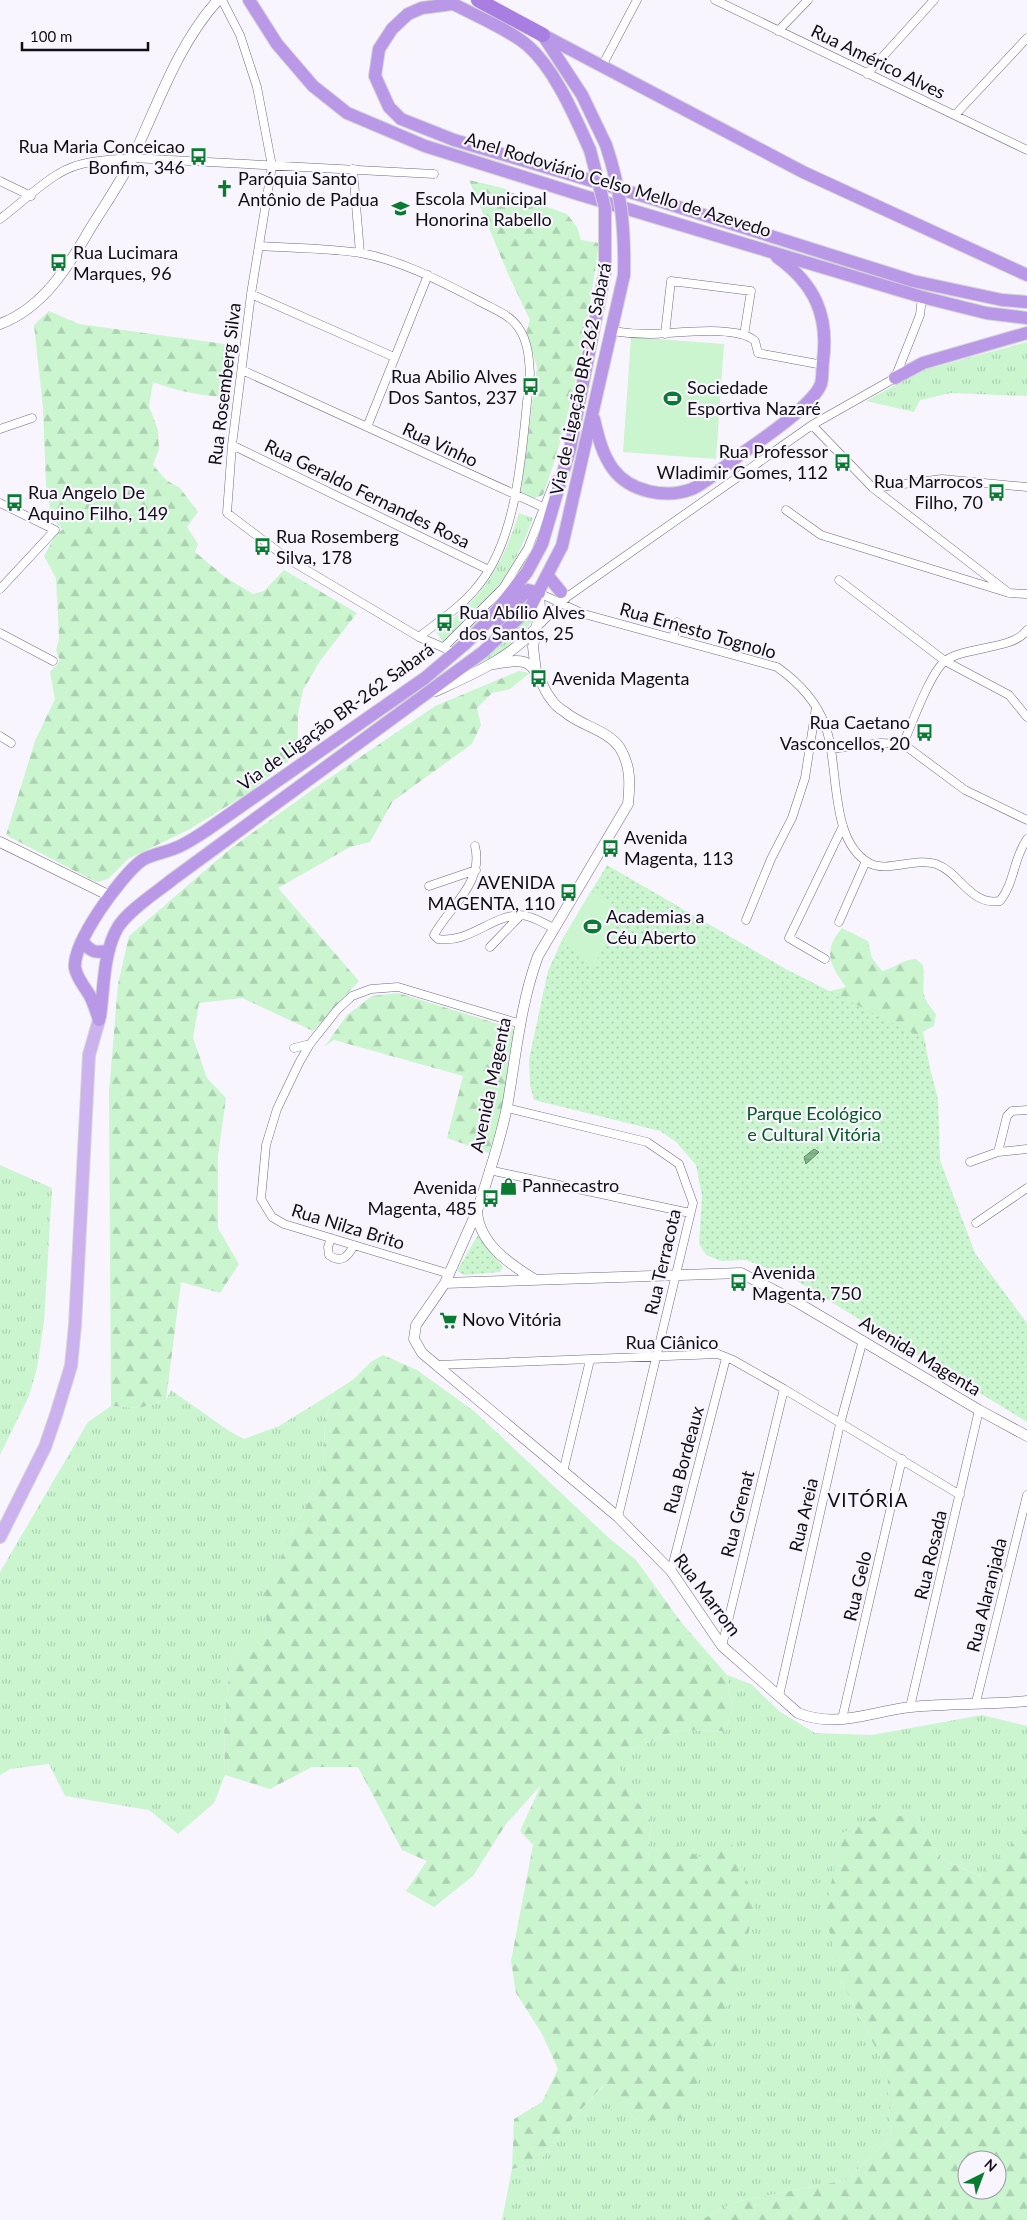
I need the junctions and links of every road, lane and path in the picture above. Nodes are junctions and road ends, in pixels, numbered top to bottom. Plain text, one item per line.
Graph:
1 (218, 0) edge
2 (222, 0) edge
3 (249, 0) edge
4 (478, 0) edge
5 (637, 0) edge
6 (715, 0) edge
7 (808, 0) edge
8 (934, 0) edge
9 (449, 2) edge
10 (778, 31) junction
11 (543, 35) junction
12 (1027, 38) edge
13 (602, 66) junction
14 (867, 74) junction
15 (955, 116) junction
16 (1027, 150) edge
17 (132, 158) junction
18 (272, 166) junction
19 (353, 170) junction
20 (434, 174) dead end
21 (0, 181) edge
22 (31, 196) junction
23 (0, 219) edge
24 (259, 246) junction
25 (769, 251) junction
26 (360, 253) junction
27 (428, 275) junction
28 (1027, 275) edge
29 (251, 294) junction
30 (922, 297) junction
31 (1027, 302) edge
32 (1027, 318) edge
33 (0, 324) edge
34 (611, 331) junction
35 (1027, 333) edge
36 (665, 334) junction
37 (744, 335) junction
38 (394, 357) junction
39 (823, 365) junction
40 (242, 370) junction
41 (895, 378) junction
42 (593, 416) junction
43 (32, 418) dead end
44 (812, 425) junction
45 (367, 427) junction
46 (0, 429) edge
47 (232, 445) junction
48 (570, 449) junction
49 (1027, 487) edge
50 (873, 488) junction
51 (514, 496) junction
52 (0, 503) edge
53 (545, 508) junction
54 (786, 510) dead end
55 (489, 570) junction
56 (548, 576) junction
57 (839, 580) dead end
58 (0, 589) edge
59 (539, 593) junction
60 (1009, 593) junction
61 (1027, 594) edge
62 (560, 597) junction
63 (676, 622) dead end
64 (536, 628) junction
65 (1027, 630) edge
66 (0, 633) edge
67 (419, 637) junction
68 (673, 638) junction
69 (455, 648) junction
70 (53, 661) dead end
71 (946, 661) junction
72 (494, 664) junction
73 (536, 671) junction
74 (427, 695) junction
75 (816, 707) junction
76 (1027, 717) edge
77 (0, 736) edge
78 (11, 743) dead end
79 (903, 744) junction
80 (830, 749) junction
81 (1027, 820) edge
82 (843, 826) junction
83 (1027, 839) edge
84 (0, 842) edge
85 (475, 846) dead end
86 (866, 861) junction
87 (476, 870) junction
88 (429, 886) dead end
89 (110, 896) junction
90 (520, 916) junction
91 (746, 920) dead end
92 (839, 922) dead end
93 (554, 928) junction
94 (82, 941) junction
95 (490, 947) dead end
96 (109, 950) junction
97 (825, 959) dead end
98 (99, 1020) junction
99 (520, 1024) junction
100 (310, 1044) junction
101 (294, 1048) dead end
102 (507, 1108) junction
103 (1027, 1110) edge
104 (1027, 1149) edge
105 (998, 1152) junction
106 (970, 1162) dead end
107 (490, 1170) junction
108 (1027, 1188) edge
109 (477, 1211) junction
110 (690, 1213) junction
111 (976, 1223) dead end
112 (330, 1238) junction
113 (354, 1246) junction
114 (512, 1266) junction
115 (450, 1274) junction
116 (675, 1275) junction
117 (534, 1279) junction
118 (506, 1280) junction
119 (445, 1283) junction
120 (863, 1340) junction
121 (658, 1357) junction
122 (726, 1358) junction
123 (590, 1360) junction
124 (437, 1365) junction
125 (784, 1389) junction
126 (979, 1410) junction
127 (840, 1424) junction
128 (1027, 1436) edge
129 (902, 1459) junction
130 (563, 1472) junction
131 (960, 1495) junction
132 (1027, 1495) edge
133 (618, 1517) junction
134 (0, 1537) edge
135 (671, 1571) junction
136 (722, 1646) junction
137 (778, 1696) junction
138 (1027, 1701) edge
139 (976, 1702) junction
140 (910, 1707) junction
141 (842, 1719) junction

1 - 17 street
2 - 18 street, Rua Rosemberg Silva
3 - 25 highway, Anel Rodoviário Celso Mello de Azevedo
4 - 11 highway
5 - 13 street
6 - 10 street, Rua Américo Alves
7 - 10 street
8 - 14 street
9 - 31 highway
9 - 48 highway, Via de Ligação BR-262 Sabará, bridge
10 - 14 street, Rua Américo Alves
11 - 13 highway
11 - 34 highway, Via de Ligação BR-262 Sabará, bridge
12 - 15 street
13 - 28 highway
14 - 15 street, Rua Américo Alves
15 - 16 street, Rua Américo Alves
17 - 18 street
17 - 22 street
17 - 33 street
18 - 19 street
18 - 24 street, Rua Rosemberg Silva
19 - 20 street
19 - 26 street
21 - 22 street
22 - 23 street
24 - 26 street
24 - 29 street, Rua Rosemberg Silva
25 - 30 highway, Anel Rodoviário Celso Mello de Azevedo
25 - 39 highway
26 - 27 street
27 - 38 street
27 - 51 street
29 - 38 street
29 - 40 street, Rua Rosemberg Silva
30 - 32 highway, Anel Rodoviário Celso Mello de Azevedo
30 - 41 street
34 - 36 street
34 - 42 highway, Via de Ligação BR-262 Sabará
35 - 41 highway
36 - 37 street
36 - 37 street
37 - 39 street
38 - 45 street
39 - 42 highway
40 - 45 street, Rua Vinho
40 - 47 street, Rua Rosemberg Silva
41 - 44 street
42 - 56 highway, Via de Ligação BR-262 Sabará
43 - 46 street
44 - 50 street
44 - 62 street
45 - 51 street, Rua Vinho
47 - 55 street, Rua Geraldo Fernandes Rosa
47 - 67 street, Rua Rosemberg Silva
48 - 53 street, Via de Ligação BR-262 Sabará
48 - 69 highway, Via de Ligação BR-262 Sabará
49 - 50 street
50 - 60 street
51 - 53 street, Rua Vinho
51 - 55 street
52 - 58 street
53 - 69 street, Via de Ligação BR-262 Sabará
54 - 60 street
55 - 67 street
56 - 59 highway, Via de Ligação BR-262 Sabará
56 - 62 highway
57 - 71 street
59 - 62 street, Rua Ernesto Tognolo
59 - 64 street, Avenida Magenta
59 - 69 highway
59 - 74 highway, Via de Ligação BR-262 Sabará
60 - 61 street
62 - 64 street
62 - 68 street, Rua Ernesto Tognolo
63 - 68 street
64 - 72 street
64 - 73 street, Avenida Magenta
65 - 71 street
66 - 70 street
67 - 69 street, Rua Rosemberg Silva
68 - 75 street, Rua Ernesto Tognolo
69 - 89 highway, Via de Ligação BR-262 Sabará
71 - 76 street
71 - 79 street
72 - 73 street
72 - 74 street, Via de Ligação BR-262 Sabará
73 - 93 street, Avenida Magenta
74 - 96 highway, Via de Ligação BR-262 Sabará
75 - 80 street, Rua Ernesto Tognolo
75 - 91 street
77 - 78 street
79 - 80 street
79 - 81 street
80 - 82 street, Rua Ernesto Tognolo
82 - 86 street, Rua Ernesto Tognolo
82 - 97 street
83 - 86 street
84 - 89 street
85 - 87 street
86 - 92 street
87 - 88 street
87 - 90 street
89 - 94 highway, Via de Ligação BR-262 Sabará
90 - 93 street
90 - 95 street
93 - 99 street, Avenida Magenta
94 - 96 highway
94 - 98 highway, Via de Ligação BR-262 Sabará
96 - 98 highway, Via de Ligação BR-262 Sabará
98 - 134 main road
99 - 100 street, Rua Nilza Brito
99 - 102 street, Avenida Magenta
100 - 101 street
100 - 112 street, Rua Nilza Brito
102 - 107 street, Avenida Magenta
102 - 110 street, Rua Terracota
103 - 105 street
104 - 105 street
105 - 106 street
107 - 109 street, Avenida Magenta
107 - 110 street
108 - 111 street
109 - 114 street
109 - 115 street, Avenida Magenta
110 - 116 street, Rua Terracota
112 - 113 street, Rua Nilza Brito
112 - 113 street
113 - 115 street, Rua Nilza Brito
114 - 117 street
114 - 118 street
115 - 119 street, Avenida Magenta
116 - 117 street, Avenida Magenta
116 - 120 street, Avenida Magenta
116 - 121 street, Rua Terracota
117 - 118 street, Avenida Magenta
118 - 119 street, Avenida Magenta
119 - 124 street, Rua Marrom
120 - 126 street, Avenida Magenta
120 - 127 street, Rua Areia
121 - 122 street, Rua Ciânico
121 - 123 street, Rua Ciânico
121 - 133 street, Rua Terracota
122 - 125 street, Rua Ciânico
122 - 135 street, Rua Bordeaux
123 - 124 street, Rua Ciânico
123 - 130 street
124 - 130 street, Rua Marrom
125 - 127 street, Rua Ciânico
125 - 136 street, Rua Grenat
126 - 128 street, Avenida Magenta
126 - 131 street, Rua Rosada
127 - 129 street, Rua Ciânico
127 - 137 street, Rua Areia
129 - 131 street, Rua Ciânico
129 - 141 street, Rua Gelo
130 - 133 street, Rua Marrom
131 - 140 street, Rua Rosada
132 - 139 street, Rua Alaranjada
133 - 135 street, Rua Marrom
135 - 136 street, Rua Marrom
136 - 137 street, Rua Marrom
137 - 141 street, Rua Marrom
138 - 139 street, Rua Marrom
139 - 140 street, Rua Marrom
140 - 141 street, Rua Marrom

